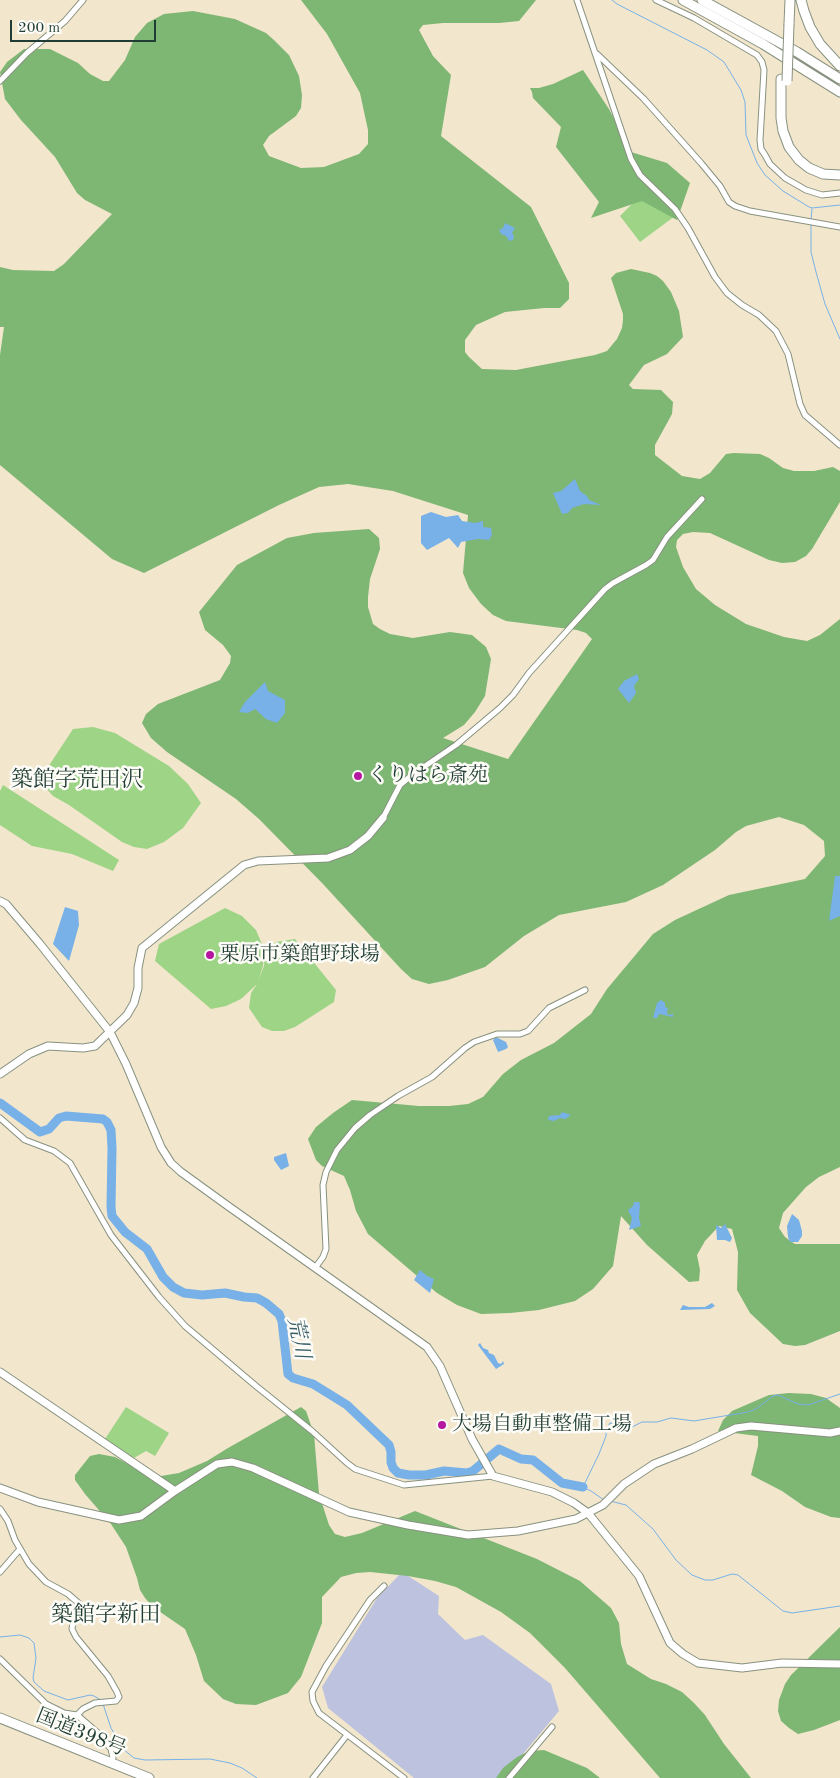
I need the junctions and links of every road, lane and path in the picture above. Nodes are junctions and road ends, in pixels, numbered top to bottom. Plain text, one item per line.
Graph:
1 (83, 0) edge
2 (577, 0) edge
3 (656, 0) edge
4 (683, 0) edge
5 (702, 0) edge
6 (784, 0) edge
7 (790, 0) edge
8 (801, 0) edge
9 (786, 23) junction
10 (597, 54) junction
11 (840, 66) edge
12 (840, 79) edge
13 (784, 80) junction
14 (820, 80) junction
15 (0, 81) edge
16 (840, 92) edge
17 (840, 98) edge
18 (840, 169) edge
19 (840, 175) edge
20 (840, 193) edge
21 (840, 226) edge
22 (840, 445) edge
23 (702, 499) dead end
24 (383, 818) joint
25 (0, 901) edge
26 (585, 990) dead end
27 (110, 1032) junction
28 (0, 1074) edge
29 (0, 1118) edge
30 (315, 1268) junction
31 (0, 1372) edge
32 (840, 1431) edge
33 (493, 1476) junction
34 (0, 1488) edge
35 (175, 1491) junction
36 (0, 1509) edge
37 (588, 1513) junction
38 (20, 1549) junction
39 (0, 1572) edge
40 (384, 1586) dead end
41 (0, 1659) edge
42 (840, 1664) edge
43 (77, 1715) junction
44 (0, 1718) edge
45 (552, 1726) dead end
46 (347, 1735) junction
47 (109, 1763) junction
48 (149, 1778) edge
49 (313, 1778) edge
50 (404, 1778) edge
51 (509, 1778) edge

1 - 15 street
2 - 10 street
3 - 20 street
4 - 14 highway
5 - 12 highway
6 - 9 highway
7 - 9 highway
8 - 11 highway
9 - 13 highway
10 - 21 street
10 - 22 street
13 - 18 highway
13 - 19 highway
14 - 16 highway
14 - 17 highway
23 - 24 street
24 - 27 street
25 - 27 street
26 - 30 street
27 - 28 street
27 - 30 street
29 - 33 street
30 - 33 street
31 - 35 street
32 - 37 street
33 - 37 street
34 - 35 street
35 - 37 street
36 - 38 street
37 - 42 street
38 - 39 street
38 - 43 street
40 - 46 street
41 - 43 street
43 - 47 street
44 - 47 highway, 国道398号
45 - 51 street
46 - 49 street
46 - 50 street
47 - 48 highway, 国道398号

